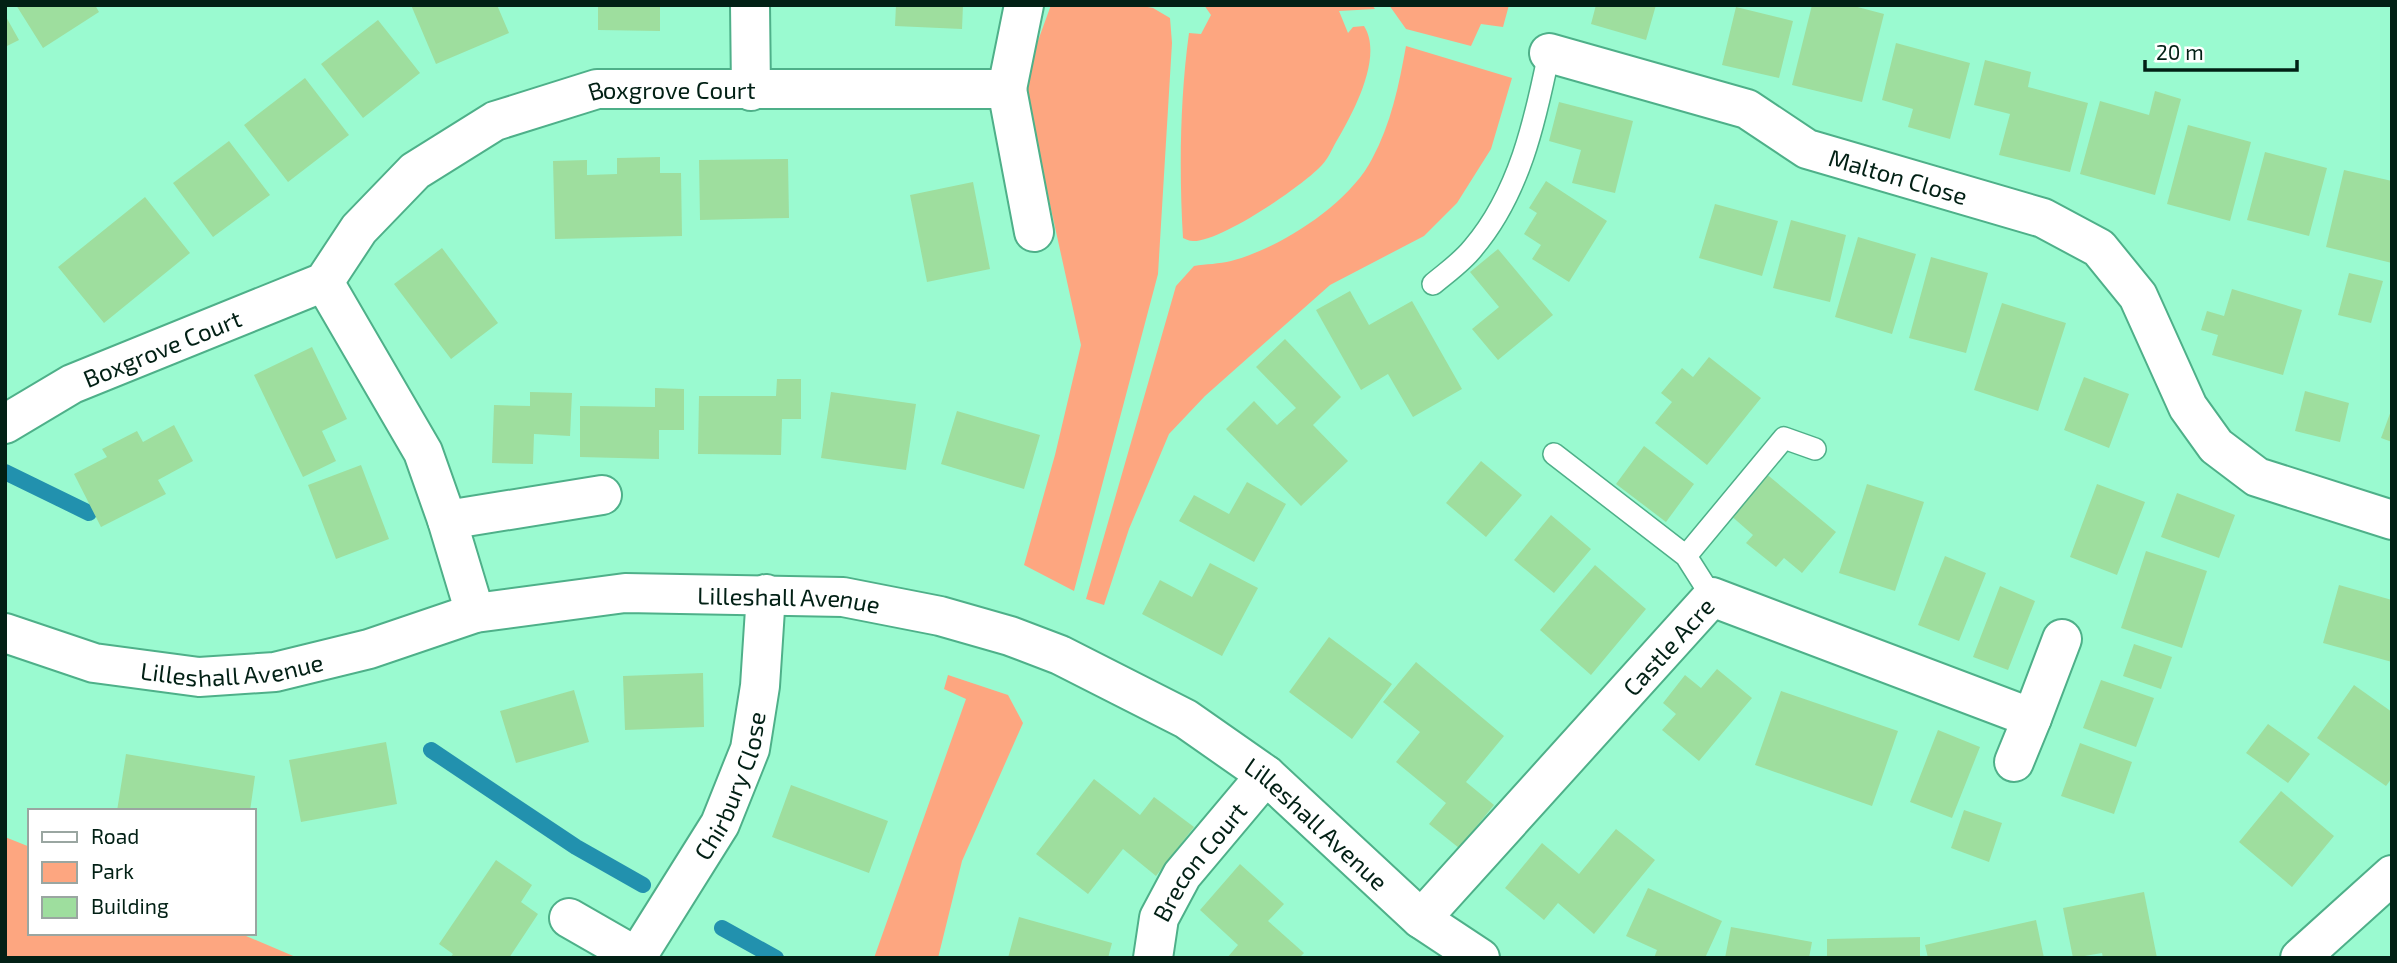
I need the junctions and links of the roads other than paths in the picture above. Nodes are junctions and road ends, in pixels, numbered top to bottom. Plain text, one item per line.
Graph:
1 (750, 5) edge
2 (1024, 5) edge
3 (1549, 53) joint
4 (1007, 89) junction
5 (751, 91) junction
6 (1034, 232) dead end
7 (324, 282) junction
8 (1433, 284) dead end
9 (5, 425) edge
10 (1815, 449) dead end
11 (1554, 454) dead end
12 (602, 495) dead end
13 (447, 520) junction
14 (2392, 520) edge
15 (1686, 556) junction
16 (766, 594) junction
17 (1712, 597) junction
18 (475, 613) junction
19 (5, 634) edge
20 (2062, 639) dead end
21 (2032, 718) junction
22 (2014, 762) dead end
23 (1266, 775) junction
24 (2392, 875) edge
25 (569, 918) dead end
26 (1421, 919) junction
27 (637, 958) edge
28 (1153, 958) edge
29 (1479, 958) edge
30 (2300, 958) edge

1 - 5 street
2 - 4 street
3 - 8 lane, Malton Close
3 - 14 street, Malton Close
4 - 5 street, Boxgrove Court
4 - 6 street
5 - 7 street, Boxgrove Court
7 - 9 street, Boxgrove Court
7 - 13 street
10 - 15 lane
11 - 15 lane
12 - 13 street
13 - 18 street
15 - 17 lane
16 - 18 street, Lilleshall Avenue
16 - 23 street, Lilleshall Avenue
16 - 27 street, Chirbury Close
17 - 21 street, Castle Acre
17 - 26 street, Castle Acre
18 - 19 street, Lilleshall Avenue
20 - 21 street
21 - 22 street
23 - 26 street, Lilleshall Avenue
23 - 28 street, Brecon Court
24 - 30 street
25 - 27 street, Chirbury Close
26 - 29 street, Lilleshall Avenue

